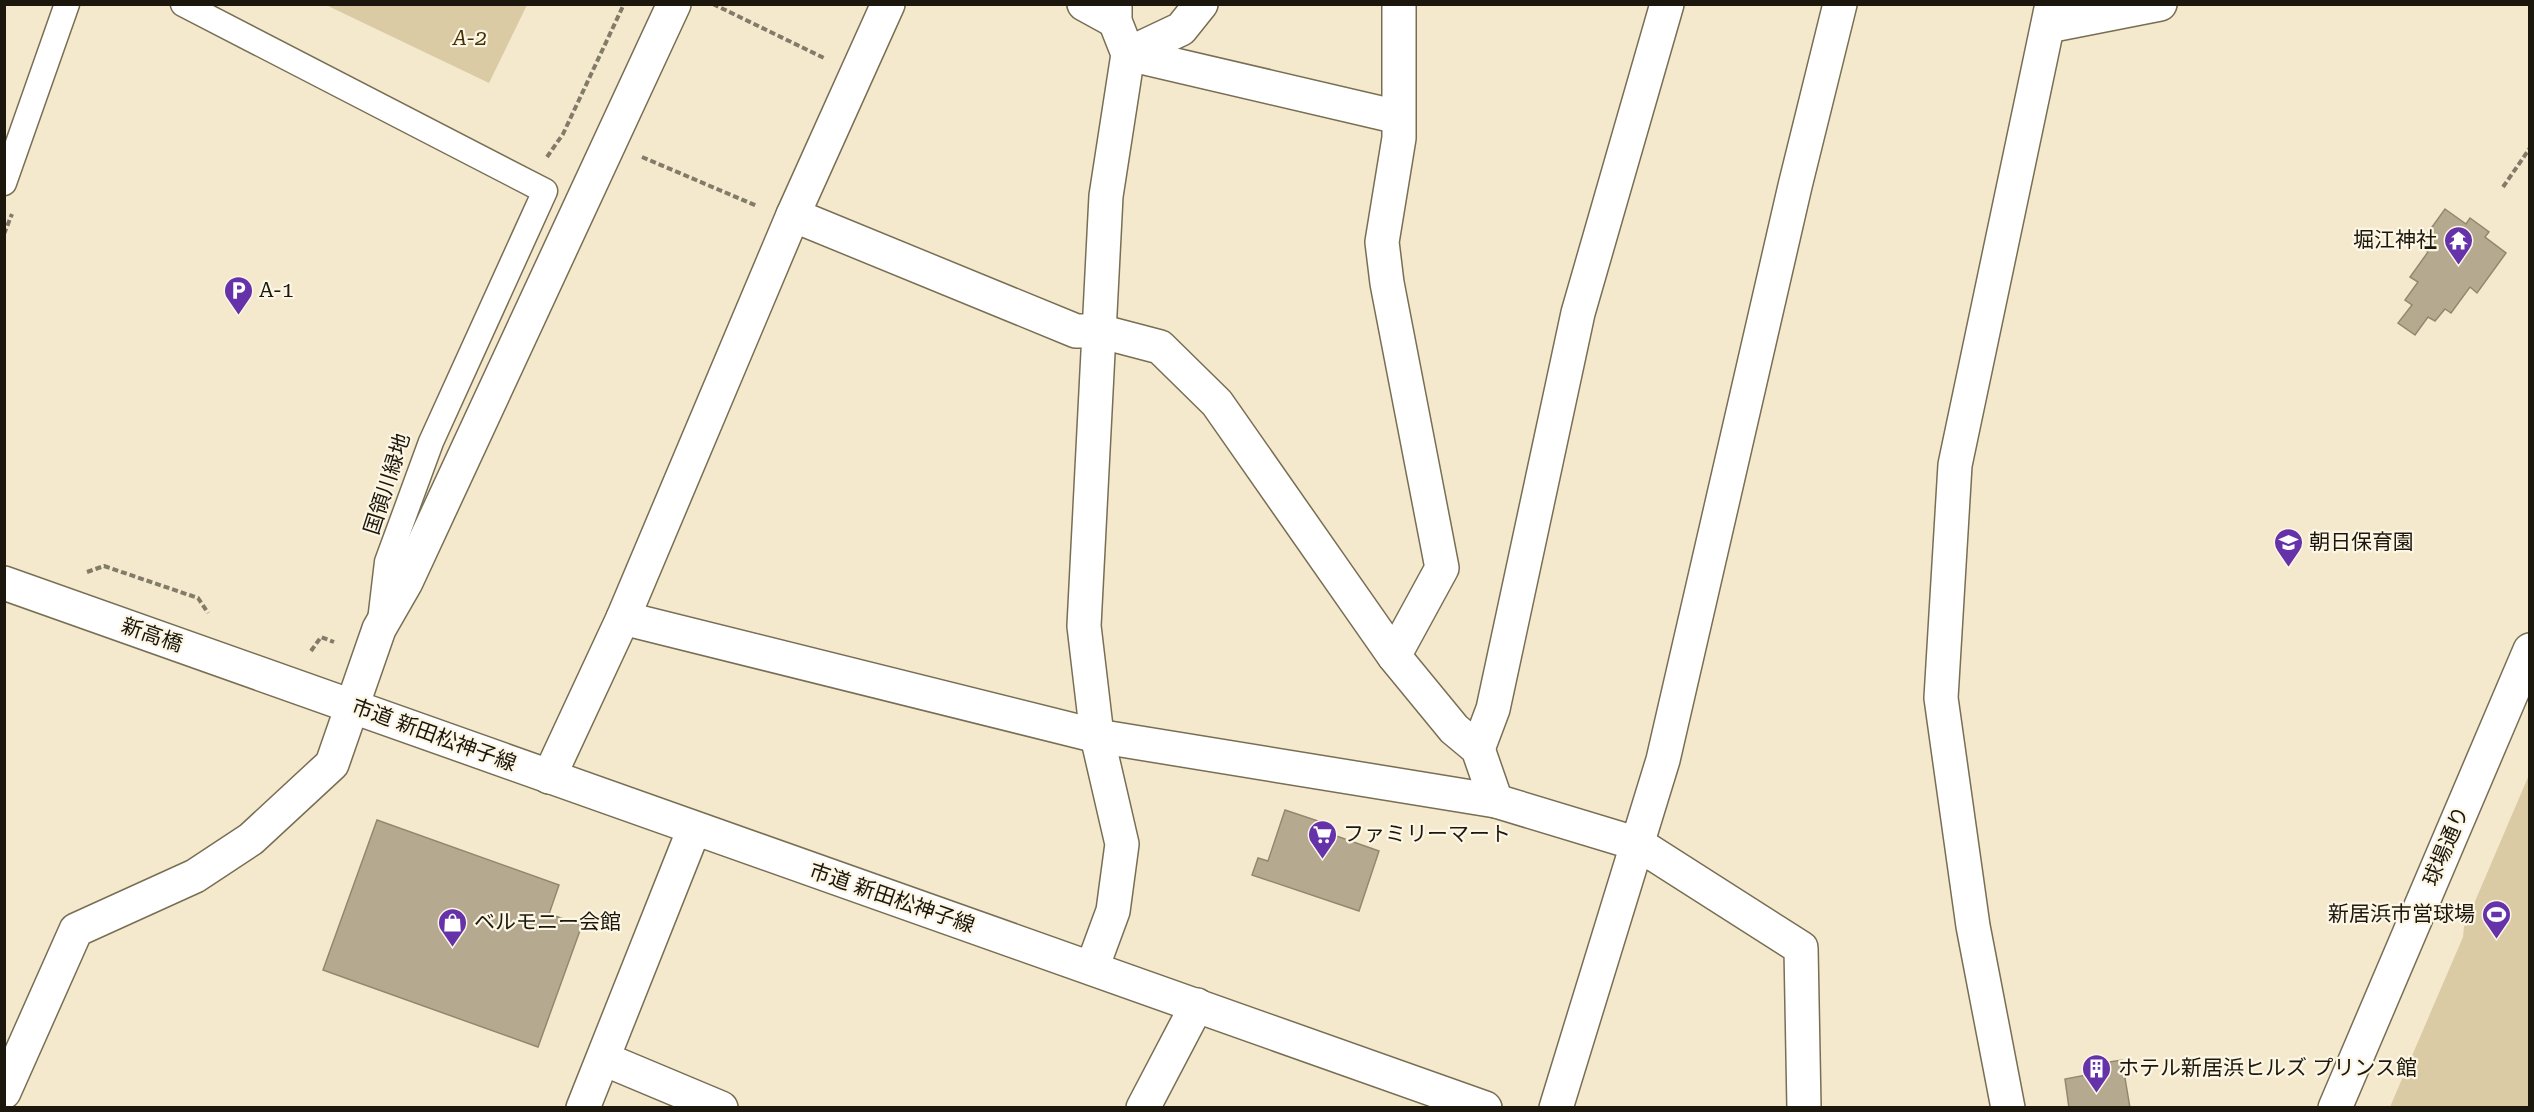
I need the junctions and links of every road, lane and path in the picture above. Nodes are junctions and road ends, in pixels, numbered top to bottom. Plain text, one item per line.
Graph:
1 (68, 4) edge
2 (183, 4) edge
3 (624, 4) edge
4 (674, 4) edge
5 (713, 4) edge
6 (888, 4) edge
7 (1084, 4) edge
8 (1201, 4) edge
9 (1399, 4) edge
10 (1667, 4) edge
11 (1840, 4) edge
12 (2160, 4) edge
13 (1115, 13) edge
14 (2050, 15) edge
15 (1128, 54) junction
16 (857, 74) junction
17 (1398, 117) junction
18 (2529, 148) edge
19 (639, 155) dead end
20 (4, 183) edge
21 (535, 186) junction
22 (2503, 188) dead end
23 (792, 217) junction
24 (1099, 331) junction
25 (76, 569) dead end
26 (4, 583) edge
27 (216, 616) dead end
28 (623, 618) junction
29 (379, 629) junction
30 (341, 633) dead end
31 (302, 647) dead end
32 (2529, 650) edge
33 (1394, 656) junction
34 (299, 687) joint
35 (353, 707) junction
36 (1097, 736) junction
37 (1478, 749) junction
38 (549, 777) junction
39 (1496, 801) junction
40 (694, 829) junction
41 (1638, 844) junction
42 (1092, 968) junction
43 (1197, 1005) junction
44 (604, 1059) junction
45 (4, 1092) edge
46 (583, 1107) edge
47 (721, 1107) edge
48 (1143, 1107) edge
49 (1485, 1107) edge
50 (1556, 1107) edge
51 (1804, 1107) edge
52 (2008, 1107) edge
53 (2335, 1107) edge

1 - 20 lane
2 - 21 lane
3 - 21 path
4 - 29 street
5 - 16 path
6 - 16 street
7 - 13 street
8 - 15 street
9 - 17 street
10 - 37 street
11 - 41 street
12 - 14 street
13 - 15 street
14 - 52 street
15 - 17 street
15 - 24 street
16 - 23 street
17 - 33 street
18 - 22 path
19 - 23 path
21 - 29 lane
23 - 24 street
23 - 28 street
24 - 33 street
24 - 36 street
25 - 27 path
26 - 34 street, 新高橋
28 - 36 street
28 - 38 street
29 - 35 street
30 - 31 path
32 - 53 street, 球場通り
33 - 37 street
34 - 35 street, 市道 新田松神子線
35 - 38 street, 市道 新田松神子線
35 - 45 street
36 - 39 street
36 - 42 street
37 - 39 street
38 - 40 street, 市道 新田松神子線
39 - 41 street
40 - 42 street, 市道 新田松神子線
40 - 44 street
41 - 50 street
41 - 51 street
42 - 43 street, 市道 新田松神子線
43 - 48 street
43 - 49 street, 市道 新田松神子線
44 - 46 street
44 - 47 street

